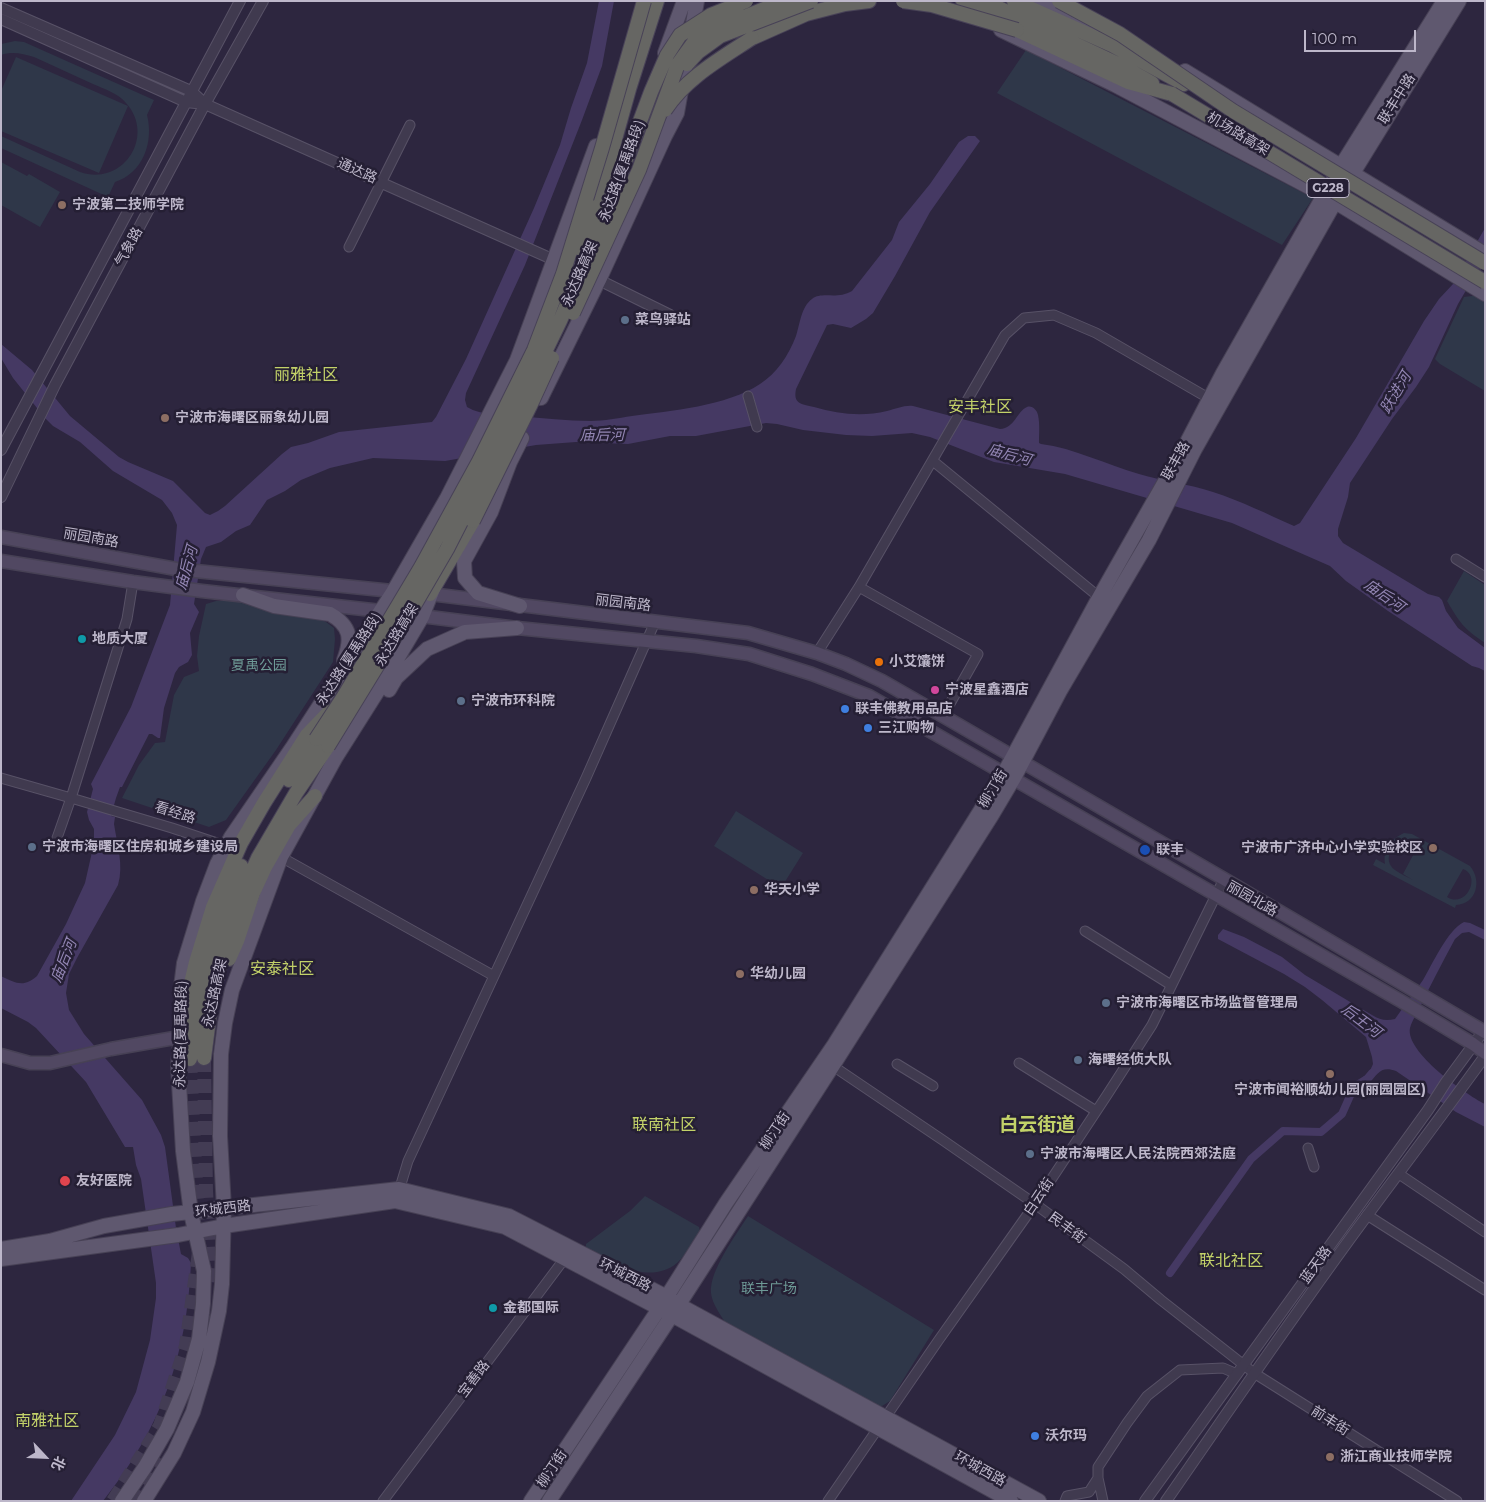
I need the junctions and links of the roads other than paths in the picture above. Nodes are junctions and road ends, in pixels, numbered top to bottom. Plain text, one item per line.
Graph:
1 (240, 1) edge
2 (263, 1) edge
3 (644, 1) edge
4 (649, 1) edge
5 (657, 1) edge
6 (684, 1) edge
7 (697, 1) edge
8 (746, 1) edge
9 (784, 1) edge
10 (811, 1) edge
11 (869, 1) edge
12 (903, 1) edge
13 (941, 1) edge
14 (963, 1) edge
15 (984, 1) edge
16 (1014, 1) edge
17 (1040, 1) edge
18 (1059, 1) edge
19 (1444, 1) edge
20 (1459, 1) edge
21 (1, 8) edge
22 (1, 20) edge
23 (1017, 30) junction
24 (671, 82) junction
25 (192, 91) junction
26 (1172, 94) junction
27 (186, 102) junction
28 (205, 104) junction
29 (1233, 111) junction
30 (410, 125) dead end
31 (1346, 169) junction
32 (382, 182) junction
33 (1329, 198) junction
34 (606, 212) junction
35 (349, 247) dead end
36 (1480, 250) edge
37 (555, 261) junction
38 (1485, 263) edge
39 (563, 274) junction
40 (584, 274) junction
41 (599, 280) junction
42 (1482, 288) edge
43 (670, 315) dead end
44 (748, 396) dead end
45 (1210, 399) junction
46 (524, 420) junction
47 (757, 427) dead end
48 (1189, 448) junction
49 (1, 450) edge
50 (932, 463) junction
51 (1, 496) edge
52 (1, 537) edge
53 (1456, 559) dead end
54 (1, 561) edge
55 (1485, 577) edge
56 (133, 582) junction
57 (859, 587) junction
58 (393, 592) junction
59 (430, 594) junction
60 (243, 595) junction
61 (1100, 598) junction
62 (520, 606) junction
63 (381, 610) junction
64 (422, 617) junction
65 (654, 622) junction
66 (517, 628) junction
67 (647, 641) junction
68 (817, 653) junction
69 (334, 683) junction
70 (943, 716) junction
71 (322, 744) junction
72 (1017, 759) junction
73 (1008, 775) junction
74 (1, 778) edge
75 (315, 796) junction
76 (70, 798) junction
77 (57, 838) dead end
78 (226, 846) junction
79 (281, 857) junction
80 (1224, 879) junction
81 (1215, 895) junction
82 (1085, 931) dead end
83 (494, 976) junction
84 (1171, 985) junction
85 (212, 996) junction
86 (182, 1021) junction
87 (1484, 1031) edge
88 (180, 1037) junction
89 (1473, 1044) junction
90 (1485, 1054) edge
91 (1, 1055) edge
92 (828, 1063) junction
93 (1019, 1063) dead end
94 (897, 1064) dead end
95 (933, 1086) dead end
96 (1096, 1111) junction
97 (1308, 1148) dead end
98 (1314, 1167) dead end
99 (1399, 1174) junction
100 (397, 1195) junction
101 (1035, 1204) junction
102 (224, 1208) junction
103 (191, 1213) junction
104 (1367, 1215) junction
105 (224, 1226) junction
106 (195, 1231) junction
107 (1485, 1232) edge
108 (1, 1249) edge
109 (565, 1258) junction
110 (1, 1259) edge
111 (1485, 1290) edge
112 (667, 1297) junction
113 (659, 1309) junction
114 (676, 1310) junction
115 (1244, 1365) junction
116 (1254, 1373) junction
117 (1237, 1374) junction
118 (882, 1422) junction
119 (1098, 1478) junction
120 (122, 1501) edge
121 (144, 1501) edge
122 (383, 1501) edge
123 (531, 1501) edge
124 (549, 1501) edge
125 (828, 1501) edge
126 (1011, 1501) edge
127 (1039, 1501) edge
128 (1065, 1501) edge
129 (1103, 1501) edge
130 (1145, 1501) edge
131 (1166, 1501) edge
132 (1457, 1501) edge

1 - 25 street, 气象路
2 - 28 street, 气象路
3 - 39 highway, bridge
4 - 37 main road
5 - 39 highway, bridge
6 - 40 main road, 永达路(夏禹路段)
7 - 41 main road
8 - 34 highway, bridge
9 - 24 highway, bridge
10 - 24 highway, bridge
11 - 34 highway, bridge
12 - 23 highway, bridge
13 - 33 main road
14 - 23 highway, bridge
15 - 26 highway, 机场路高架 / G228
16 - 29 highway, 机场路高架 / G228, bridge
17 - 31 main road
18 - 29 highway, bridge
19 - 31 main road, 联丰中路
20 - 31 main road, 联丰中路
21 - 25 street, 通达路
22 - 27 street, 通达路
23 - 26 highway
24 - 59 highway, bridge
25 - 27 street, 气象路
25 - 28 street, 通达路
26 - 42 highway, 机场路高架 / G228, bridge
27 - 28 street, 通达路
27 - 49 street, 气象路
28 - 32 street, 通达路
28 - 51 street, 气象路
29 - 38 highway, 机场路高架 / G228, bridge
30 - 32 street
31 - 33 main road, 联丰路
31 - 36 main road
32 - 35 street
32 - 37 street, 通达路
33 - 42 main road
33 - 45 main road, 联丰路
33 - 48 main road, 联丰路
34 - 71 highway, 永达路高架, bridge
37 - 40 street, 通达路
37 - 58 main road, 永达路(夏禹路段)
39 - 71 highway, 永达路高架, bridge
40 - 41 street, 通达路
40 - 46 main road, 永达路(夏禹路段)
41 - 43 street, 通达路
41 - 46 main road
44 - 47 street
45 - 48 main road, 联丰路
45 - 50 street
46 - 59 main road
46 - 62 main road
48 - 61 main road, 联丰路
48 - 72 main road, 联丰路
50 - 57 street
50 - 61 street
52 - 58 main road, 丽园南路
53 - 55 street
54 - 56 main road
56 - 60 main road
56 - 76 street
57 - 68 street
57 - 70 street
58 - 59 main road, 丽园南路
58 - 63 main road, 永达路(夏禹路段)
59 - 62 main road, 丽园南路
59 - 64 main road
60 - 63 main road
60 - 69 main road
61 - 72 main road, 联丰路
62 - 65 main road, 丽园南路
63 - 64 main road
63 - 69 main road, 永达路(夏禹路段)
64 - 66 main road
64 - 71 main road
65 - 67 street
65 - 68 main road, 丽园南路
66 - 67 main road
66 - 71 main road
67 - 73 main road
67 - 83 street
68 - 70 main road, 丽园南路
69 - 78 main road, 永达路(夏禹路段)
70 - 72 main road, 丽园南路
71 - 75 main road
71 - 85 highway, 永达路高架
71 - 85 highway, 永达路高架
71 - 86 highway
72 - 73 main road, 柳汀街
72 - 80 main road, 丽园北路
73 - 81 main road, 丽园北路
73 - 92 main road, 柳汀街
74 - 76 street, 看经路
75 - 79 main road
75 - 85 highway
76 - 77 street
76 - 78 street, 看经路
78 - 86 main road, 永达路(夏禹路段)
79 - 83 street
79 - 102 main road
80 - 81 street, 白云街
80 - 87 main road, 丽园北路
81 - 84 street, 白云街
81 - 89 main road, 丽园北路
82 - 84 street
83 - 100 street
84 - 96 street, 白云街
86 - 88 main road, 永达路(夏禹路段)
87 - 89 street, 蓝天路
88 - 91 main road
88 - 103 main road, 永达路(夏禹路段)
89 - 90 main road, 丽园北路
89 - 115 street, 蓝天路
90 - 99 street, 蓝天路
92 - 101 street, 民丰街
92 - 112 main road, 柳汀街
92 - 114 main road, 柳汀街
93 - 96 street
94 - 95 street
96 - 101 street, 白云街
97 - 98 street
99 - 104 street, 蓝天路
99 - 107 street
100 - 102 main road, 环城西路
100 - 105 main road, 环城西路
100 - 109 main road, 环城西路
100 - 112 main road, 环城西路
101 - 115 street, 民丰街
101 - 118 street, 白云街
102 - 103 main road, 环城西路
102 - 105 main road
103 - 106 main road, 永达路(夏禹路段)
103 - 108 main road, 环城西路
104 - 111 street
104 - 116 street, 蓝天路
105 - 106 main road, 环城西路
105 - 121 main road
106 - 110 main road, 环城西路
106 - 120 main road, 永达路(夏禹路段)
109 - 113 main road, 环城西路
109 - 122 street, 宝善路
112 - 113 main road, 柳汀街
112 - 114 main road, 环城西路
113 - 114 main road, 环城西路
113 - 123 main road, 柳汀街
114 - 118 main road, 环城西路
114 - 124 main road, 柳汀街
115 - 116 street, 民丰街
115 - 117 street, 蓝天路
116 - 131 street, 蓝天路
116 - 132 street, 前丰街
117 - 119 street
117 - 130 street, 蓝天路
118 - 125 street, 白云街
118 - 126 main road, 环城西路
118 - 127 main road, 环城西路
119 - 128 street
119 - 129 street

